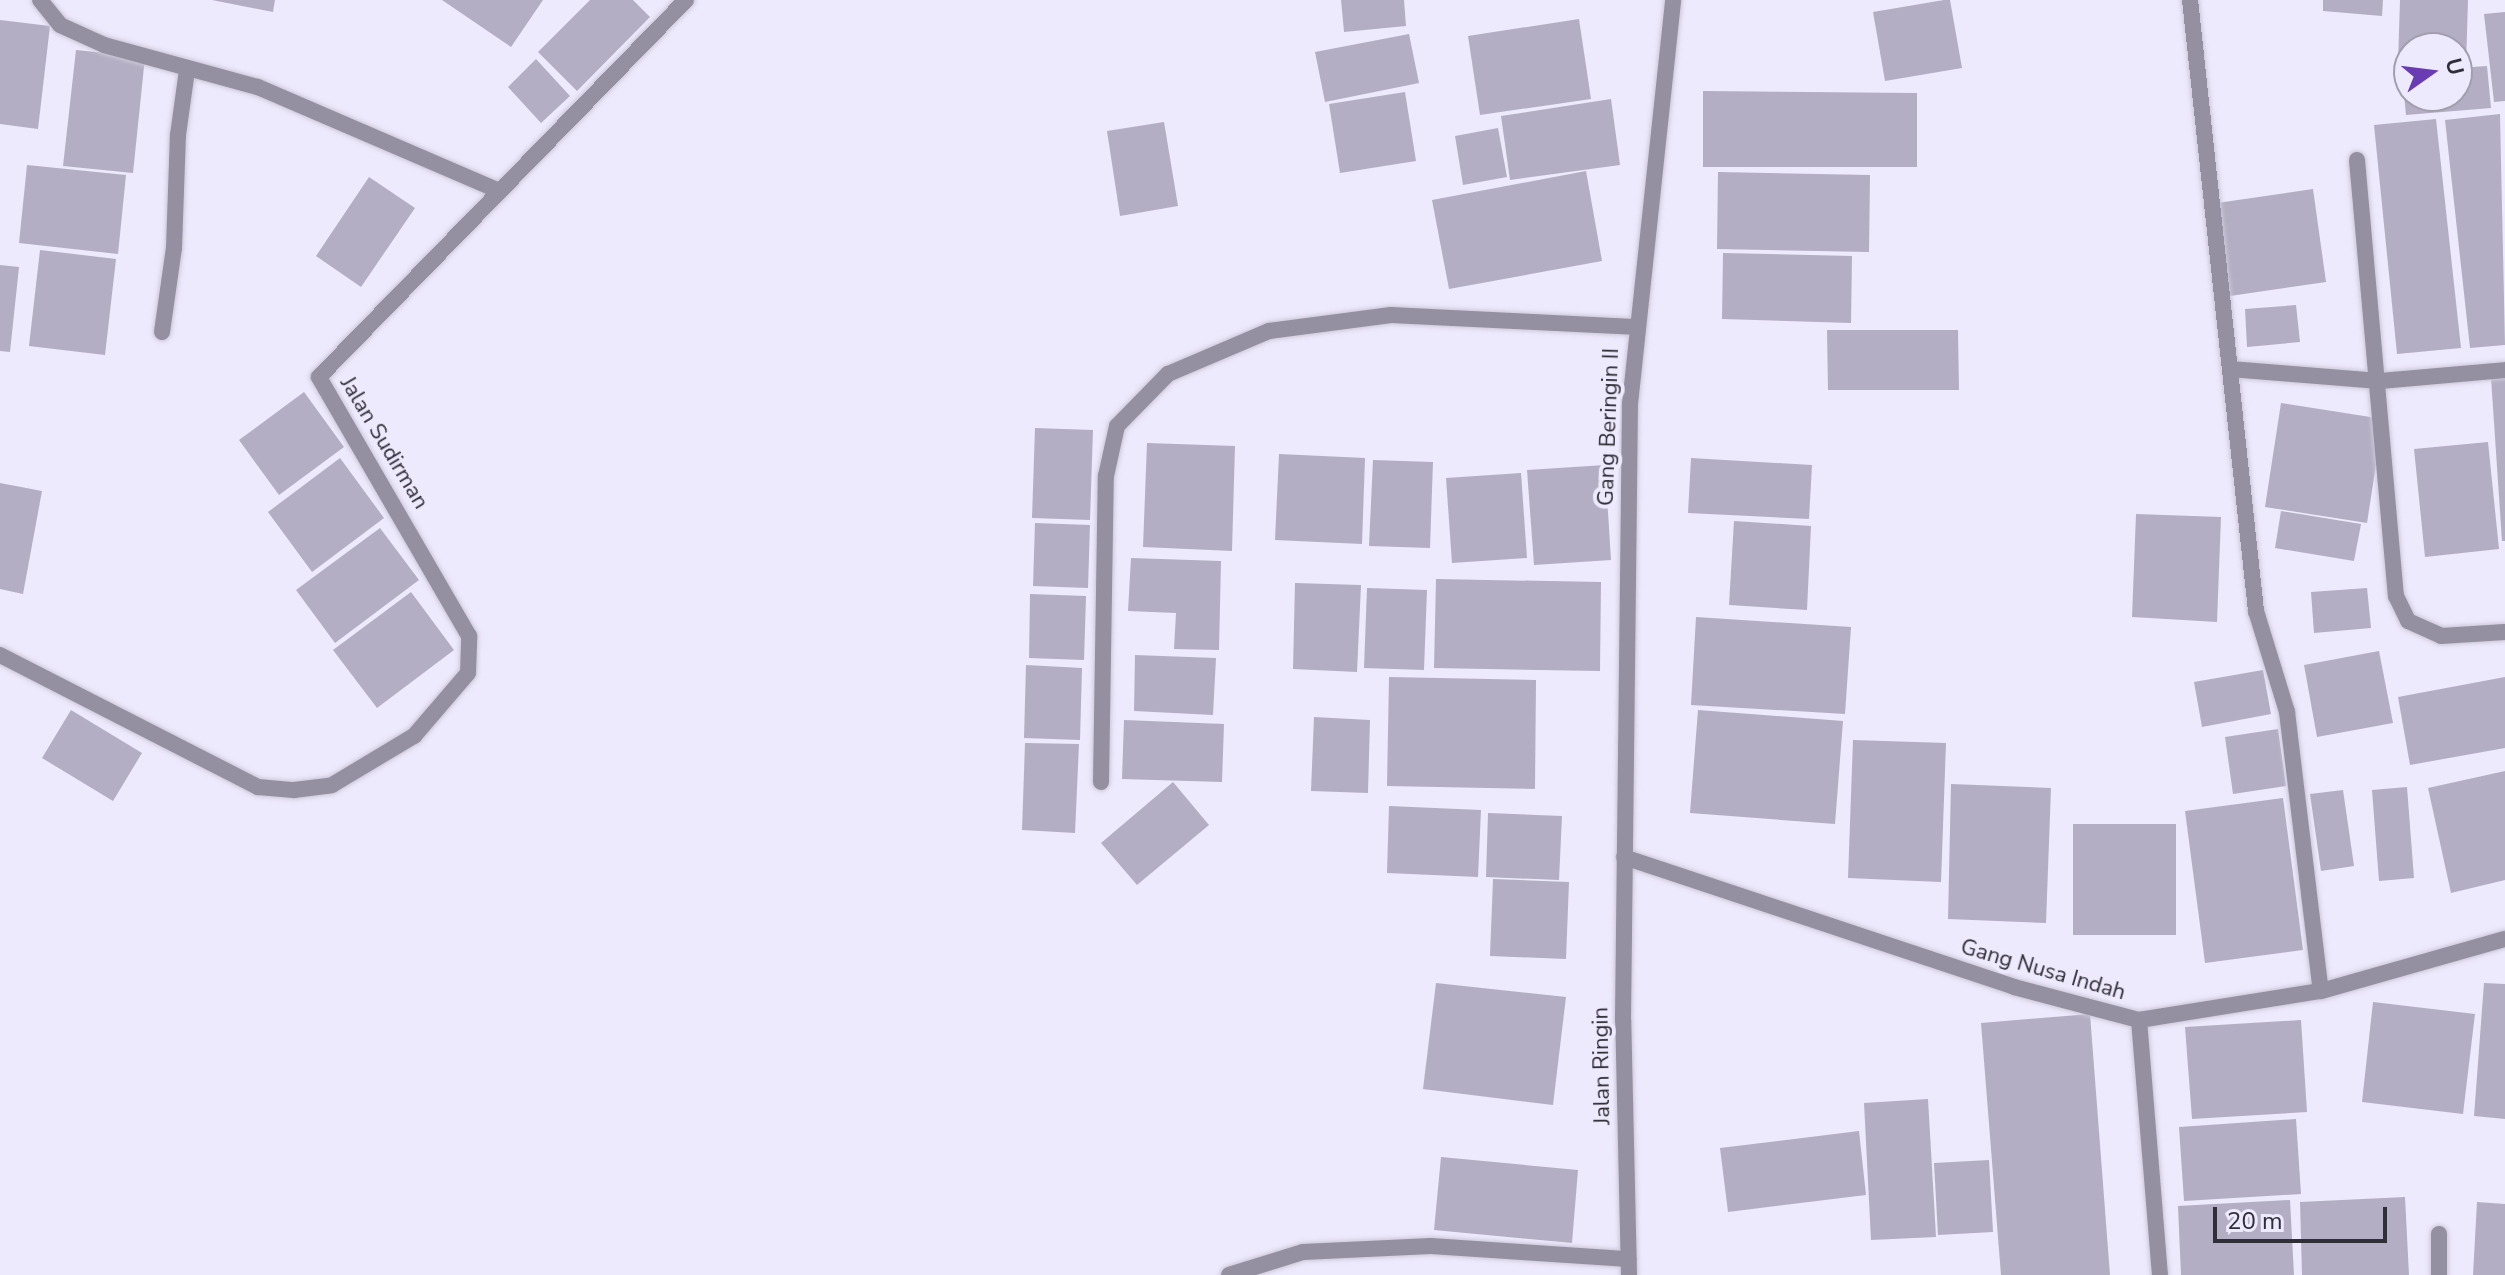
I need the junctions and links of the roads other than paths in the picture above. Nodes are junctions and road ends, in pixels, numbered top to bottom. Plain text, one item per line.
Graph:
1 (40, 0) edge
2 (686, 0) edge
3 (1673, 0) edge
4 (2190, 0) edge
5 (187, 70) junction
6 (2357, 160) dead end
7 (497, 190) junction
8 (1634, 327) junction
9 (162, 332) dead end
10 (2230, 369) junction
11 (2505, 370) edge
12 (2380, 381) junction
13 (2505, 632) edge
14 (0, 655) edge
15 (1101, 782) dead end
16 (1624, 857) junction
17 (2505, 939) edge
18 (2321, 991) junction
19 (2139, 1020) junction
20 (2439, 1234) dead end
21 (1629, 1267) edge
22 (1229, 1275) edge
23 (2160, 1275) edge
24 (2439, 1275) edge

1 - 5 street
2 - 7 street, Jalan Sudirman
3 - 8 street, Gang Beringin II
4 - 10 street
5 - 7 street
5 - 9 street
6 - 12 street
7 - 14 street, Jalan Sudirman
8 - 15 street
8 - 16 street, Gang Beringin II
10 - 12 street
10 - 18 street
11 - 12 street
12 - 13 street
16 - 19 street, Gang Nusa Indah
16 - 21 street, Jalan Ringin
17 - 18 street, Gang Nusa Indah
18 - 19 street, Gang Nusa Indah
19 - 23 street
20 - 24 street
21 - 22 street

